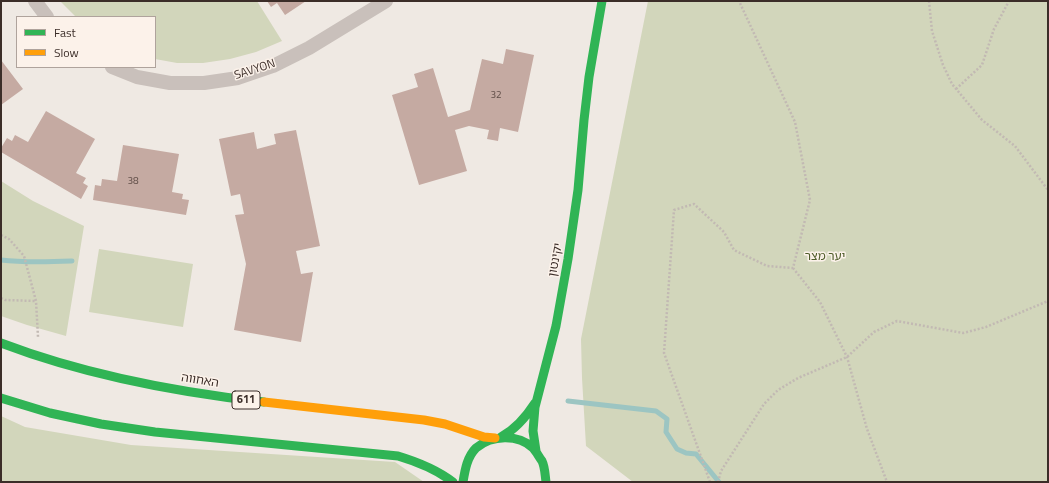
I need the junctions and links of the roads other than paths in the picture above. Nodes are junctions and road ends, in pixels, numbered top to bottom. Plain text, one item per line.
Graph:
1 (35, 1) edge
2 (386, 1) edge
3 (602, 1) edge
4 (46, 16) edge
5 (585, 45) dead end
6 (115, 68) edge
7 (584, 120) junction
8 (1, 343) edge
9 (1, 398) edge
10 (535, 403) junction
11 (498, 438) junction
12 (536, 451) junction
13 (453, 482) edge
14 (463, 482) edge
15 (546, 482) edge

1 - 4 street
2 - 6 street, SAVYON
3 - 7 main road, יקינטון
5 - 7 main road, יקינטון
7 - 10 main road, יקינטון
8 - 11 main road, האחווה / 611
9 - 13 main road
10 - 11 main road, יקינטון
10 - 12 main road, יקינטון
11 - 12 main road, 611
11 - 14 main road, יקינטון
12 - 15 main road, 611

